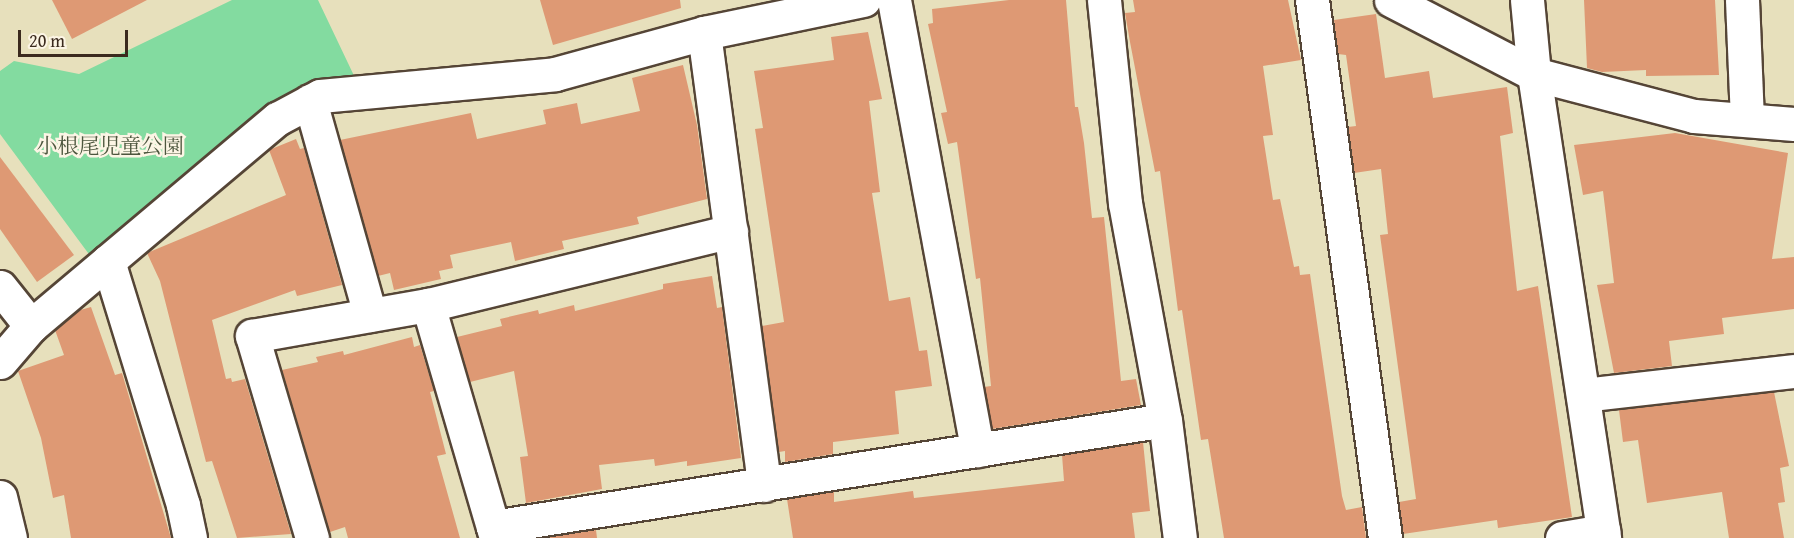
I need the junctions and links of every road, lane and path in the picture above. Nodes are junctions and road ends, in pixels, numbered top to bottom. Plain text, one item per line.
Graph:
1 (864, 0) edge
2 (894, 0) edge
3 (1104, 0) edge
4 (1312, 0) edge
5 (1391, 0) edge
6 (1527, 0) edge
7 (1742, 0) edge
8 (704, 33) junction
9 (1534, 74) junction
10 (310, 101) junction
11 (1747, 118) junction
12 (1794, 124) edge
13 (731, 231) junction
14 (108, 261) junction
15 (0, 286) edge
16 (428, 305) junction
17 (370, 315) junction
18 (31, 326) junction
19 (0, 362) edge
20 (1794, 371) edge
21 (1583, 395) junction
22 (1165, 420) junction
23 (977, 450) junction
24 (764, 485) junction
25 (0, 497) edge
26 (495, 533) edge
27 (1604, 535) edge
28 (10, 538) edge
29 (190, 538) edge
30 (312, 538) edge
31 (1180, 538) edge
32 (1385, 538) edge
33 (1562, 538) edge

1 - 8 street
2 - 23 street
3 - 22 street
4 - 32 street
5 - 9 street
6 - 9 street
7 - 11 street
8 - 10 street
8 - 13 street
9 - 11 street
9 - 21 street
10 - 14 street
10 - 17 street
11 - 12 street
13 - 16 street
13 - 24 street
14 - 18 street
14 - 29 street
15 - 18 street
16 - 17 street
16 - 26 street
17 - 30 street
18 - 19 street
20 - 21 street
21 - 27 street
22 - 23 street
22 - 31 street
23 - 24 street
24 - 26 street
25 - 28 street
27 - 33 street

